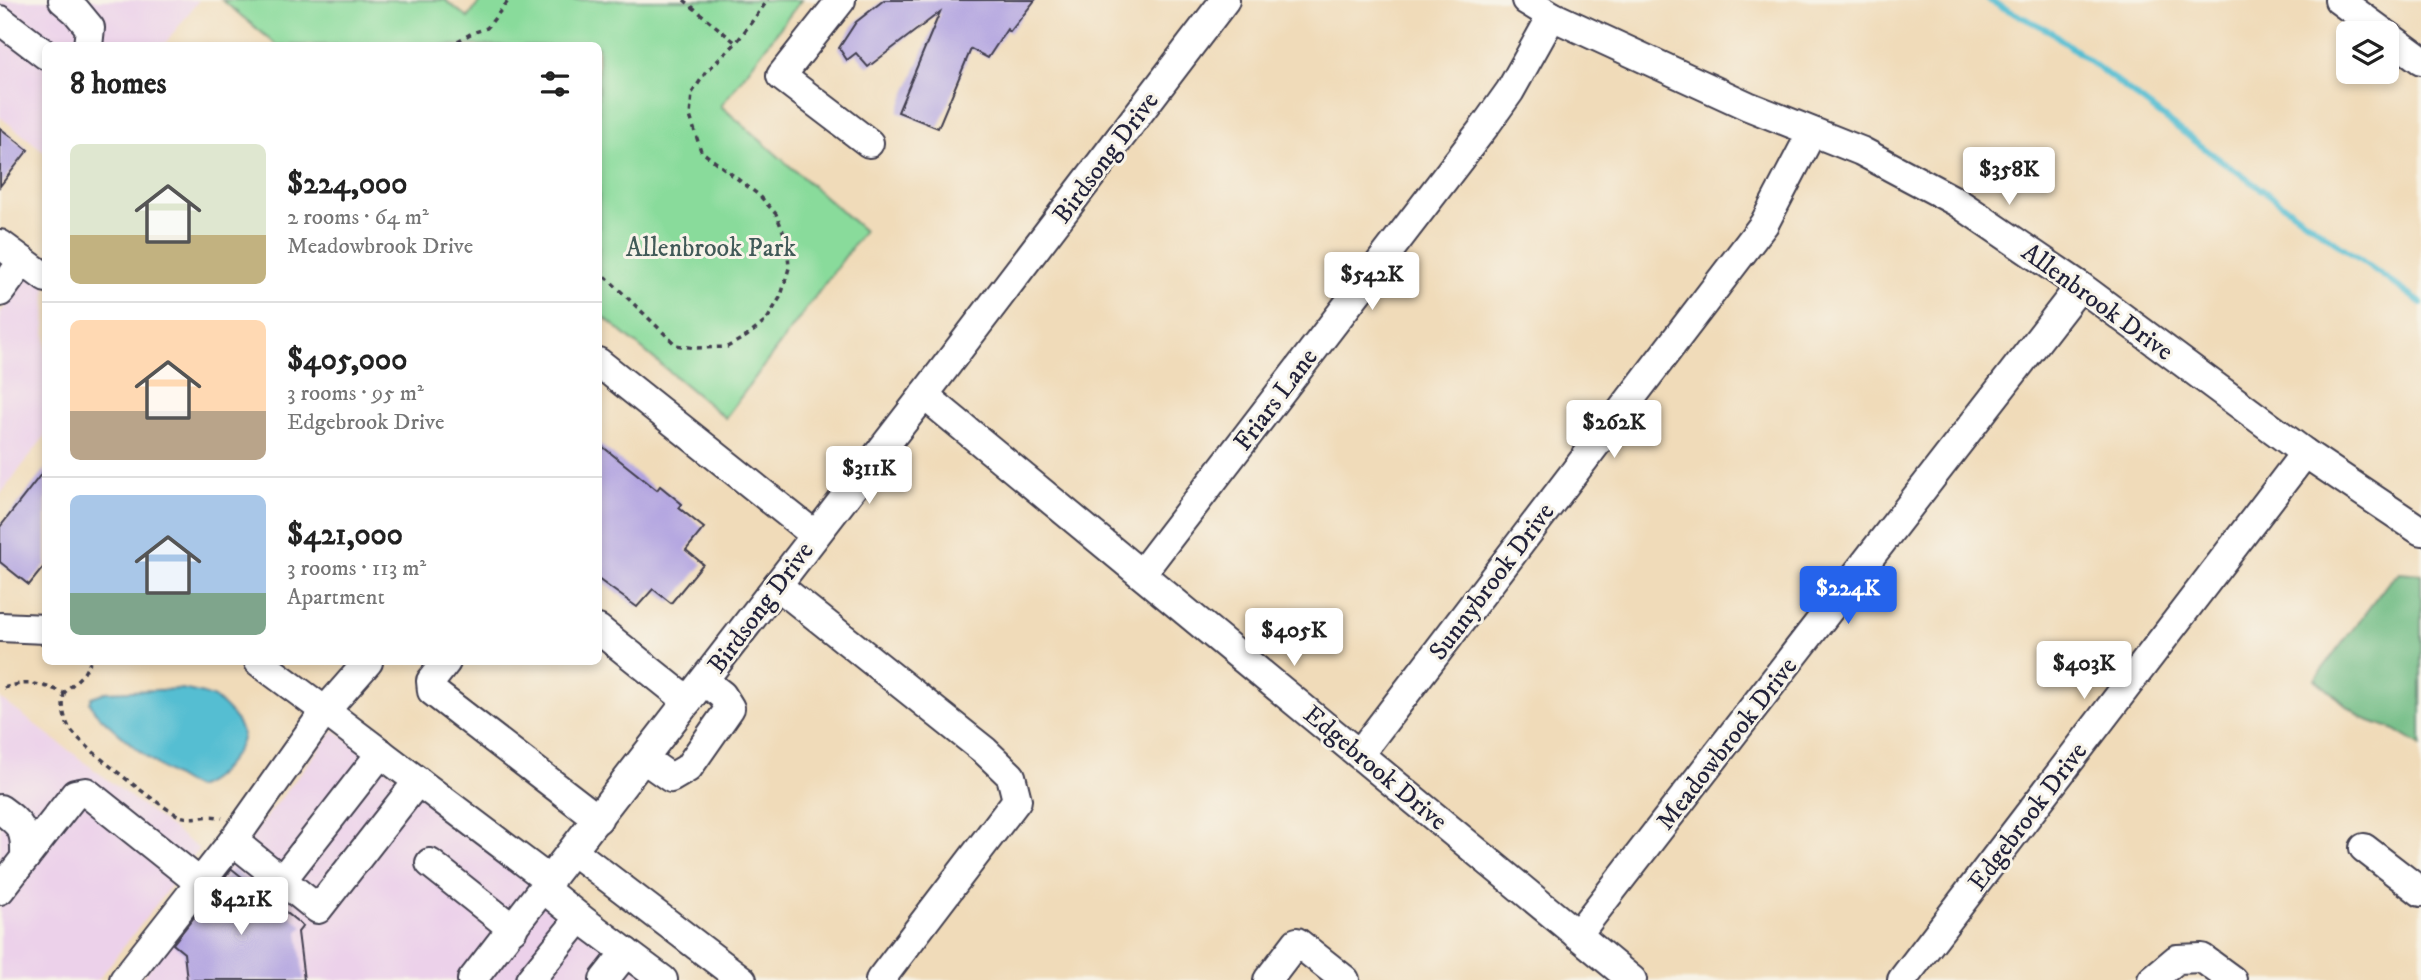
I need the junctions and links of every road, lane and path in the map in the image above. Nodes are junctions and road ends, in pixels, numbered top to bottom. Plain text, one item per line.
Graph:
1 (63, 0) edge
2 (509, 0) edge
3 (684, 0) edge
4 (768, 0) edge
5 (841, 0) edge
6 (1225, 0) edge
7 (1526, 0) edge
8 (2339, 0) edge
9 (1552, 16) junction
10 (0, 20) edge
11 (2368, 21) edge
12 (88, 42) edge
13 (456, 42) edge
14 (736, 43) junction
15 (2399, 44) edge
16 (42, 52) edge
17 (2421, 60) edge
18 (1812, 132) junction
19 (869, 143) dead end
20 (0, 244) edge
21 (23, 261) junction
22 (602, 273) edge
23 (42, 275) edge
24 (2080, 286) junction
25 (0, 292) edge
26 (602, 365) edge
27 (924, 395) junction
28 (2305, 453) junction
29 (2421, 531) edge
30 (815, 535) junction
31 (1141, 574) junction
32 (776, 585) junction
33 (0, 627) edge
34 (42, 629) edge
35 (602, 632) edge
36 (88, 665) edge
37 (263, 665) edge
38 (365, 665) edge
39 (444, 665) edge
40 (4, 688) dead end
41 (696, 691) junction
42 (64, 693) junction
43 (325, 711) junction
44 (381, 753) junction
45 (1360, 753) junction
46 (644, 759) junction
47 (418, 781) junction
48 (0, 798) edge
49 (0, 809) edge
50 (598, 818) junction
51 (46, 830) junction
52 (228, 830) junction
53 (2364, 848) dead end
54 (573, 851) junction
55 (24, 858) junction
56 (430, 863) dead end
57 (282, 880) junction
58 (200, 883) junction
59 (547, 885) junction
60 (0, 890) edge
61 (2421, 892) edge
62 (580, 918) junction
63 (513, 929) junction
64 (1577, 935) junction
65 (625, 952) junction
66 (124, 980) edge
67 (472, 980) edge
68 (530, 980) edge
69 (604, 980) edge
70 (663, 980) edge
71 (742, 980) edge
72 (880, 980) edge
73 (1268, 980) edge
74 (1345, 980) edge
75 (1632, 980) edge
76 (1902, 980) edge
77 (2152, 980) edge
78 (2232, 980) edge

1 - 12 street
2 - 13 path
3 - 14 path
4 - 14 path
5 - 19 street
6 - 27 street, Birdsong Drive
7 - 9 street, Allenbrook Drive
8 - 11 street
9 - 18 street, Allenbrook Drive
9 - 31 street, Friars Lane
10 - 16 street
14 - 22 path
15 - 17 street
18 - 24 street, Allenbrook Drive
18 - 45 street, Sunnybrook Drive
20 - 21 street
21 - 23 street
21 - 25 street
24 - 28 street, Allenbrook Drive
24 - 64 street, Meadowbrook Drive
26 - 30 street
27 - 30 street, Birdsong Drive
27 - 31 street, Edgebrook Drive
28 - 29 street, Allenbrook Drive
28 - 76 street, Edgebrook Drive
30 - 32 street, Birdsong Drive
31 - 45 street, Edgebrook Drive
32 - 41 street, Birdsong Drive
32 - 72 street
33 - 34 street
35 - 41 street
36 - 42 path
37 - 43 street
38 - 43 street
39 - 50 street
40 - 42 path
41 - 46 street, Birdsong Drive
41 - 46 street
42 - 52 path
43 - 44 street
43 - 52 street
44 - 47 street
44 - 57 street
45 - 64 street, Edgebrook Drive
46 - 50 street, Birdsong Drive
47 - 57 street
47 - 59 street
48 - 51 street
49 - 55 street
50 - 54 street, Birdsong Drive
51 - 55 street
51 - 58 street
52 - 57 street
52 - 58 street
53 - 61 street
54 - 59 street, Birdsong Drive
54 - 71 street
55 - 60 street
56 - 63 street
58 - 66 street
59 - 62 street
59 - 63 street, Birdsong Drive
62 - 65 street
62 - 68 street
63 - 67 street, Birdsong Drive
64 - 75 street, Edgebrook Drive
65 - 69 street
65 - 70 street
73 - 74 street
77 - 78 street

